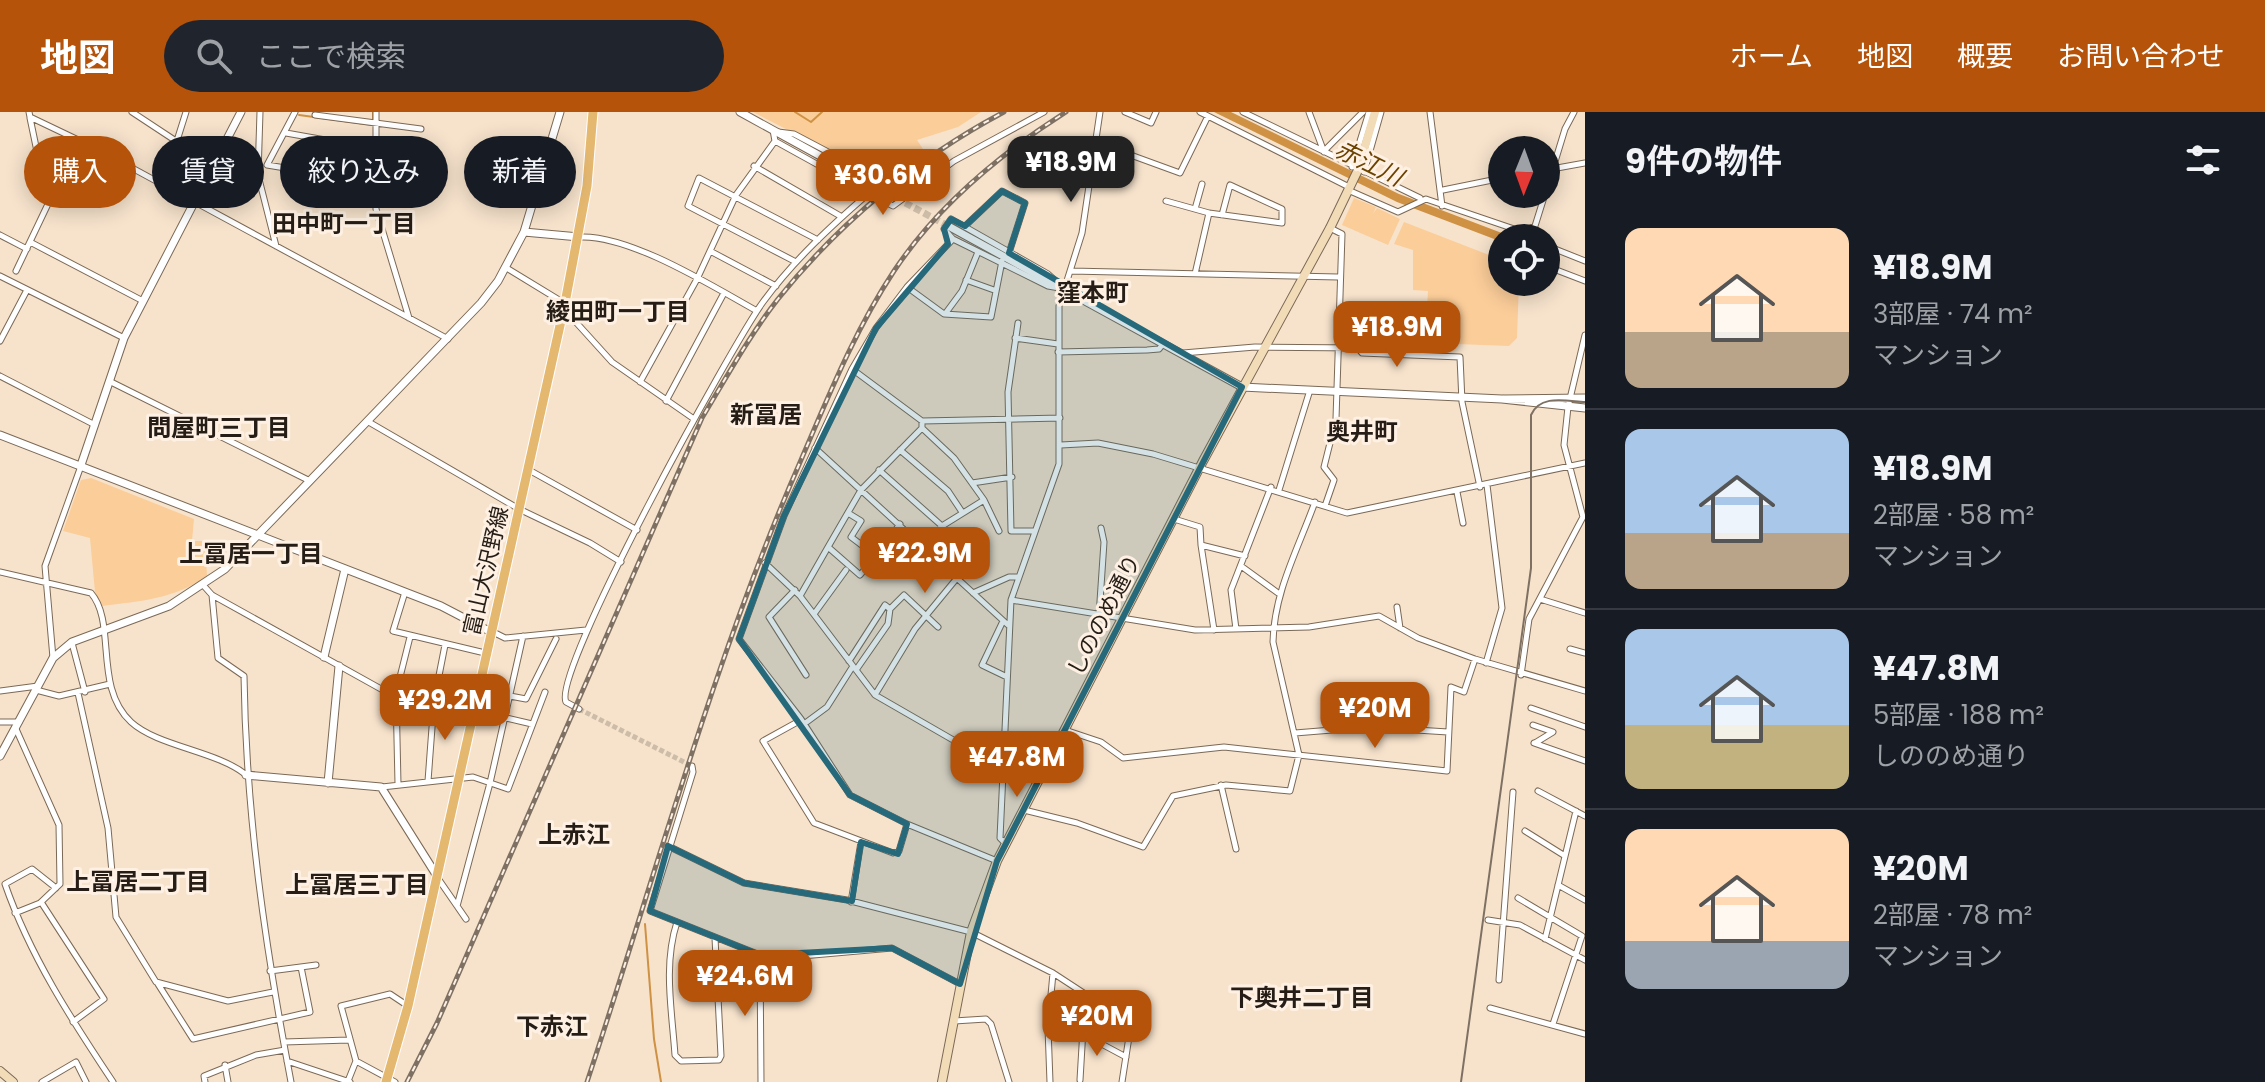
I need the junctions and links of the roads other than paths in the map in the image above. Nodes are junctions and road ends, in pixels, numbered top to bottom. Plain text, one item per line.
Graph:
1 (132, 112) edge
2 (186, 112) edge
3 (241, 112) edge
4 (260, 112) edge
5 (295, 112) edge
6 (376, 112) edge
7 (560, 112) edge
8 (593, 112) edge
9 (740, 112) edge
10 (1044, 112) edge
11 (1100, 112) edge
12 (1125, 112) edge
13 (1156, 112) edge
14 (1200, 112) edge
15 (1243, 112) edge
16 (1309, 112) edge
17 (1363, 112) edge
18 (1372, 112) edge
19 (1381, 112) edge
20 (1430, 112) edge
21 (1574, 112) edge
22 (30, 114) edge
23 (315, 115) dead end
24 (1208, 116) junction
25 (376, 124) junction
26 (421, 129) dead end
27 (775, 131) junction
28 (286, 133) junction
29 (168, 136) edge
30 (178, 136) edge
31 (228, 136) edge
32 (259, 136) edge
33 (303, 136) edge
34 (376, 136) edge
35 (775, 141) junction
36 (1095, 142) junction
37 (1560, 144) edge
38 (1324, 152) junction
39 (1585, 163) edge
40 (267, 165) junction
41 (754, 166) junction
42 (280, 167) edge
43 (1560, 168) edge
44 (264, 169) edge
45 (1358, 170) junction
46 (152, 179) edge
47 (1488, 181) edge
48 (1202, 184) dead end
49 (1349, 187) junction
50 (1443, 190) junction
51 (869, 193) junction
52 (906, 193) junction
53 (736, 195) junction
54 (895, 197) tunnel mouth
55 (264, 198) edge
56 (1419, 199) junction
57 (1166, 201) dead end
58 (1442, 206) junction
59 (190, 208) edge
60 (203, 208) edge
61 (376, 208) edge
62 (1541, 208) edge
63 (1195, 209) junction
64 (1209, 213) junction
65 (1222, 215) junction
66 (842, 217) junction
67 (723, 223) junction
68 (965, 226) junction
69 (950, 227) tunnel mouth
70 (1330, 228) junction
71 (524, 232) junction
72 (0, 235) edge
73 (579, 237) junction
74 (953, 239) junction
75 (818, 240) junction
76 (30, 242) junction
77 (277, 247) junction
78 (27, 249) junction
79 (710, 251) junction
80 (1560, 251) edge
81 (978, 252) junction
82 (1009, 253) junction
83 (1002, 261) junction
84 (1585, 261) edge
85 (796, 262) junction
86 (505, 267) junction
87 (16, 271) dead end
88 (1071, 271) junction
89 (1560, 271) edge
90 (1195, 274) junction
91 (0, 276) edge
92 (1303, 277) junction
93 (1338, 277) junction
94 (697, 279) junction
95 (966, 280) junction
96 (1585, 281) edge
97 (776, 286) junction
98 (907, 287) junction
99 (1065, 289) junction
100 (27, 290) junction
101 (994, 290) junction
102 (724, 293) junction
103 (143, 301) junction
104 (565, 306) junction
105 (757, 311) junction
106 (944, 314) junction
107 (409, 318) junction
108 (1018, 323) dead end
109 (3, 329) edge
110 (1585, 335) edge
111 (124, 338) junction
112 (1015, 338) junction
113 (448, 339) junction
114 (0, 341) edge
115 (1164, 343) junction
116 (1058, 344) junction
117 (1265, 347) junction
118 (1337, 348) junction
119 (1058, 352) junction
120 (1182, 353) junction
121 (852, 369) junction
122 (0, 376) edge
123 (109, 381) junction
124 (640, 382) junction
125 (1242, 387) junction
126 (1310, 390) junction
127 (1337, 392) junction
128 (1570, 397) junction
129 (1462, 398) junction
130 (1585, 398) edge
131 (1502, 399) junction
132 (666, 401) junction
133 (1568, 407) junction
134 (1585, 408) edge
135 (1010, 417) junction
136 (1060, 418) junction
137 (694, 419) junction
138 (365, 420) junction
139 (95, 425) junction
140 (922, 425) junction
141 (0, 435) edge
142 (1061, 445) junction
143 (815, 448) junction
144 (900, 450) junction
145 (1585, 463) edge
146 (81, 465) junction
147 (1200, 467) junction
148 (1567, 467) junction
149 (528, 469) junction
150 (879, 470) junction
151 (1012, 477) junction
152 (308, 480) junction
153 (972, 483) junction
154 (1484, 486) junction
155 (1271, 487) junction
156 (861, 490) junction
157 (1279, 490) junction
158 (1457, 492) junction
159 (984, 500) junction
160 (1315, 502) junction
161 (1325, 506) junction
162 (519, 509) junction
163 (962, 512) junction
164 (848, 513) junction
165 (1174, 519) junction
166 (1463, 523) dead end
167 (900, 524) junction
168 (942, 526) junction
169 (1101, 528) dead end
170 (637, 530) junction
171 (999, 531) dead end
172 (1035, 531) junction
173 (258, 535) junction
174 (923, 544) junction
175 (970, 544) dead end
176 (1201, 545) junction
177 (828, 547) junction
178 (876, 556) junction
179 (1245, 556) junction
180 (936, 558) junction
181 (621, 562) junction
182 (765, 563) junction
183 (1241, 566) junction
184 (345, 569) junction
185 (846, 570) dead end
186 (0, 572) edge
187 (1019, 577) junction
188 (957, 578) junction
189 (44, 582) junction
190 (203, 585) junction
191 (795, 590) junction
192 (405, 592) junction
193 (973, 593) junction
194 (1278, 593) junction
195 (212, 595) junction
196 (800, 596) junction
197 (1540, 599) junction
198 (1011, 600) junction
199 (1397, 607) dead end
200 (890, 609) junction
201 (1585, 613) edge
202 (814, 614) junction
203 (926, 616) junction
204 (1099, 616) junction
205 (1003, 621) junction
206 (1121, 621) junction
207 (1009, 626) junction
208 (938, 627) dead end
209 (1274, 627) junction
210 (1236, 629) junction
211 (1400, 629) junction
212 (586, 630) junction
213 (1214, 630) junction
214 (103, 631) junction
215 (491, 632) junction
216 (523, 636) junction
217 (410, 637) junction
218 (556, 639) dead end
219 (72, 642) junction
220 (445, 645) junction
221 (1570, 649) dead end
222 (486, 653) junction
223 (1585, 653) edge
224 (324, 657) junction
225 (53, 658) junction
226 (1475, 659) junction
227 (1486, 663) junction
228 (339, 666) junction
229 (853, 666) junction
230 (806, 675) dead end
231 (1521, 675) junction
232 (1007, 677) junction
233 (110, 684) junction
234 (38, 688) junction
235 (0, 691) edge
236 (1585, 691) edge
237 (85, 692) junction
238 (545, 692) dead end
239 (78, 693) junction
240 (396, 693) junction
241 (875, 695) junction
242 (510, 696) junction
243 (434, 701) junction
244 (1531, 708) dead end
245 (579, 709) tunnel mouth
246 (474, 710) junction
247 (505, 718) junction
248 (0, 722) edge
249 (802, 722) junction
250 (532, 724) junction
251 (1533, 725) dead end
252 (18, 726) junction
253 (1585, 727) edge
254 (1064, 730) junction
255 (1448, 732) junction
256 (1295, 733) junction
257 (1299, 755) junction
258 (0, 756) edge
259 (1585, 761) edge
260 (1004, 763) junction
261 (692, 766) dead end
262 (246, 775) junction
263 (458, 780) junction
264 (428, 781) junction
265 (328, 783) junction
266 (490, 783) junction
267 (398, 784) junction
268 (1221, 785) junction
269 (381, 787) junction
270 (1538, 791) dead end
271 (1513, 792) dead end
272 (1023, 809) junction
273 (1576, 811) junction
274 (1585, 816) edge
275 (907, 824) junction
276 (1525, 831) dead end
277 (861, 842) junction
278 (1005, 843) junction
279 (668, 846) junction
280 (1236, 849) dead end
281 (1565, 856) junction
282 (997, 861) junction
283 (437, 876) junction
284 (1558, 885) junction
285 (56, 888) junction
286 (1518, 898) dead end
287 (1585, 900) edge
288 (41, 902) junction
289 (851, 902) junction
290 (457, 906) junction
291 (15, 913) junction
292 (1550, 916) junction
293 (466, 919) dead end
294 (1488, 920) dead end
295 (677, 922) junction
296 (1501, 922) junction
297 (971, 932) junction
298 (715, 938) junction
299 (1545, 939) junction
300 (1573, 954) junction
301 (760, 955) junction
302 (1585, 960) edge
303 (316, 965) dead end
304 (301, 967) junction
305 (270, 971) junction
306 (1053, 973) junction
307 (1499, 980) dead end
308 (157, 984) junction
309 (960, 984) junction
310 (273, 992) junction
311 (1099, 1003) junction
312 (408, 1006) junction
313 (1490, 1008) dead end
314 (279, 1018) junction
315 (953, 1021) junction
316 (73, 1022) junction
317 (1553, 1024) junction
318 (1083, 1034) junction
319 (1585, 1034) edge
320 (349, 1040) junction
321 (284, 1042) junction
322 (285, 1050) junction
323 (1126, 1057) junction
324 (287, 1061) junction
325 (356, 1061) junction
326 (225, 1065) junction
327 (0, 1071) edge
328 (1080, 1080) dead end
329 (349, 1081) edge
330 (390, 1081) edge
331 (13, 1082) edge
332 (42, 1082) edge
333 (86, 1082) edge
334 (113, 1082) edge
335 (205, 1082) edge
336 (228, 1082) edge
337 (291, 1082) edge
338 (761, 1082) edge
339 (942, 1082) edge
340 (1009, 1082) edge
341 (1050, 1082) edge
342 (1122, 1082) edge

1 - 29 street
2 - 30 street
3 - 31 street
4 - 32 street
5 - 28 street
6 - 25 street
7 - 71 street
8 - 73 main road, 富山大沢野線
9 - 27 street
10 - 52 street
11 - 36 street
12 - 13 street
14 - 24 street
15 - 38 street
16 - 38 street
17 - 38 street
18 - 45 main road, しののめ通り
19 - 45 street
20 - 50 street
21 - 37 street
22 - 46 street
22 - 76 street
23 - 25 street
24 - 36 street
24 - 49 street
25 - 26 street
25 - 34 street
27 - 35 street
27 - 52 street
27 - 54 street
28 - 33 street
28 - 40 street
35 - 41 street
35 - 51 street
36 - 88 street
38 - 45 street
39 - 43 street
40 - 42 street
40 - 44 street
41 - 53 street
41 - 66 street
45 - 49 main road, しののめ通り
45 - 56 street
47 - 50 street
48 - 63 street
49 - 56 street
49 - 70 main road, しののめ通り
50 - 58 street
51 - 52 street
51 - 66 street
53 - 67 street
53 - 67 street
53 - 75 street
55 - 77 street
56 - 58 street
57 - 63 street
58 - 62 street
59 - 103 street
60 - 77 street
61 - 107 street
63 - 64 street
64 - 65 street
64 - 90 street
65 - 65 street
66 - 75 street
67 - 79 street
67 - 85 street
68 - 74 street
68 - 82 street
68 - 82 street
69 - 99 street
70 - 92 main road, しののめ通り
70 - 93 street
71 - 73 street
71 - 86 street
72 - 78 street
73 - 94 street
73 - 104 main road, 富山大沢野線
74 - 81 street
74 - 98 street
75 - 85 street
76 - 78 street
76 - 103 street
77 - 107 street
78 - 87 street
79 - 94 street
79 - 97 street
80 - 84 street
81 - 83 street
81 - 95 street
82 - 99 street
83 - 99 street
83 - 101 street
85 - 97 street
86 - 104 street
86 - 113 street
88 - 90 street
88 - 99 street
89 - 96 street
90 - 92 street
91 - 100 street
92 - 93 street
92 - 117 main road, しののめ通り
93 - 118 street
94 - 102 street
94 - 124 street
95 - 101 street
95 - 106 street
97 - 105 street
98 - 106 street
98 - 121 street
99 - 115 street
99 - 116 street
100 - 109 street
100 - 111 street
101 - 106 street
102 - 105 street
102 - 132 street
103 - 111 street
104 - 124 street
104 - 149 main road, 富山大沢野線
105 - 137 street
107 - 113 street
108 - 112 street
109 - 114 street
110 - 128 street
111 - 123 street
112 - 116 street
112 - 135 street
113 - 138 street
115 - 119 street
115 - 120 street
116 - 119 street
117 - 118 street
117 - 120 street
117 - 125 main road, しののめ通り
118 - 127 street
118 - 129 street
119 - 136 street
120 - 125 street
121 - 140 street
121 - 143 street
122 - 139 street
123 - 139 street
123 - 152 street
124 - 132 street
125 - 126 street
125 - 147 main road, しののめ通り
126 - 127 street
126 - 157 street
127 - 129 street
127 - 161 street
128 - 130 street
128 - 131 street
128 - 133 street
129 - 131 street
129 - 154 street
131 - 133 street
132 - 137 street
133 - 134 street
133 - 148 street
135 - 136 street
135 - 140 street
135 - 151 street
136 - 142 street
137 - 170 street
138 - 152 street
138 - 162 street
139 - 146 street
140 - 144 street
140 - 153 street
141 - 146 street
142 - 147 street
142 - 172 street
143 - 156 street
143 - 182 street
144 - 150 street
144 - 163 street
145 - 148 street
146 - 173 street
146 - 189 street
147 - 155 street
147 - 165 main road, しののめ通り
148 - 154 street
148 - 197 street
149 - 162 main road, 富山大沢野線
149 - 170 street
150 - 156 street
150 - 168 street
151 - 153 street
151 - 172 street
152 - 173 street
153 - 159 street
154 - 158 street
154 - 227 street
155 - 157 street
155 - 179 street
156 - 164 street
156 - 167 street
157 - 160 street
158 - 161 street
158 - 166 street
159 - 163 street
159 - 171 street
160 - 161 street
160 - 194 street
162 - 181 street
162 - 215 main road, 富山大沢野線
163 - 168 street
164 - 177 street
164 - 178 street
165 - 176 street
165 - 206 main road, しののめ通り
167 - 174 street
167 - 178 street
168 - 174 street
169 - 204 street
170 - 181 street
172 - 187 street
173 - 184 street
173 - 190 street
174 - 180 street
175 - 180 street
176 - 179 street
176 - 213 street
177 - 178 street
177 - 196 street
179 - 183 street
180 - 188 street
181 - 212 street
182 - 191 street
182 - 249 street
183 - 194 street
183 - 210 street
184 - 192 street
184 - 224 street
185 - 202 street
186 - 189 street
187 - 193 street
187 - 198 street
188 - 193 street
188 - 203 street
189 - 214 street
189 - 225 street
190 - 195 street
190 - 214 street
191 - 196 street
191 - 230 street
192 - 215 street
192 - 217 street
193 - 205 street
194 - 209 street
195 - 224 street
195 - 262 street
196 - 202 street
197 - 201 street
197 - 231 street
198 - 204 street
198 - 207 street
199 - 211 street
200 - 203 street
200 - 229 street
200 - 229 street
202 - 229 street
203 - 208 street
203 - 241 street
204 - 206 street
205 - 207 street
205 - 232 street
206 - 213 street
206 - 254 main road, しののめ通り
207 - 232 street
209 - 210 street
209 - 211 street
209 - 256 street
210 - 213 street
211 - 226 street
212 - 216 street
212 - 245 street
214 - 219 street
214 - 233 street
215 - 216 street
215 - 222 main road, 富山大沢野線
216 - 242 street
217 - 220 street
217 - 240 street
218 - 242 street
219 - 225 street
219 - 237 street
220 - 222 street
220 - 243 street
221 - 223 street
222 - 246 main road, 富山大沢野線
224 - 228 street
225 - 234 street
226 - 227 street
226 - 255 street
227 - 231 street
228 - 240 street
228 - 265 street
229 - 241 street
229 - 249 street
231 - 236 street
232 - 260 street
233 - 237 street
233 - 262 street
234 - 235 street
234 - 239 street
234 - 252 street
237 - 239 street
238 - 250 street
239 - 308 street
240 - 243 street
240 - 267 street
241 - 260 street
242 - 247 street
243 - 246 street
243 - 264 street
244 - 253 street
246 - 247 street
246 - 263 main road, 富山大沢野線
247 - 250 street
247 - 266 street
248 - 252 street
249 - 275 street
249 - 277 street
250 - 266 street
251 - 259 street
252 - 258 street
252 - 285 street
254 - 257 street
254 - 272 main road, しののめ通り
255 - 256 street
255 - 257 street
256 - 257 street
257 - 268 street
260 - 278 street
261 - 279 street
262 - 265 street
262 - 305 street
263 - 264 street
263 - 266 street
263 - 283 main road, 富山大沢野線
264 - 267 street
265 - 269 street
266 - 290 street
267 - 269 street
268 - 272 street
268 - 280 street
269 - 283 street
270 - 273 street
271 - 296 street
272 - 278 main road, しののめ通り
273 - 274 street
273 - 281 street
275 - 277 street
275 - 282 street
276 - 281 street
277 - 289 street
278 - 282 main road, しののめ通り
279 - 289 street
279 - 295 street
281 - 284 street
282 - 297 main road, しののめ通り
283 - 290 street
283 - 312 main road, 富山大沢野線
284 - 287 street
284 - 292 street
285 - 288 street
285 - 291 street
286 - 292 street
288 - 291 street
288 - 316 street
289 - 297 street
290 - 293 street
291 - 316 street
292 - 299 street
292 - 300 street
294 - 296 street
295 - 298 street
295 - 298 street
296 - 299 street
296 - 307 street
297 - 306 street
297 - 309 main road, しののめ通り
298 - 301 street
299 - 300 street
300 - 302 street
300 - 317 street
301 - 309 street
301 - 338 street
303 - 304 street
304 - 305 street
304 - 314 street
305 - 310 street
306 - 311 street
306 - 341 street
308 - 310 street
308 - 314 street
309 - 315 main road, しののめ通り
310 - 314 street
311 - 318 street
311 - 323 street
312 - 320 street
312 - 330 main road, 富山大沢野線
313 - 317 street
314 - 321 street
315 - 339 main road, しののめ通り
315 - 340 street
316 - 334 street
317 - 319 street
318 - 323 street
318 - 328 street
320 - 321 street
320 - 325 street
321 - 322 street
322 - 324 street
322 - 326 street
323 - 342 street
324 - 329 street
324 - 337 street
325 - 329 street
325 - 330 street
326 - 335 street
326 - 336 street
327 - 331 main road
332 - 333 street

